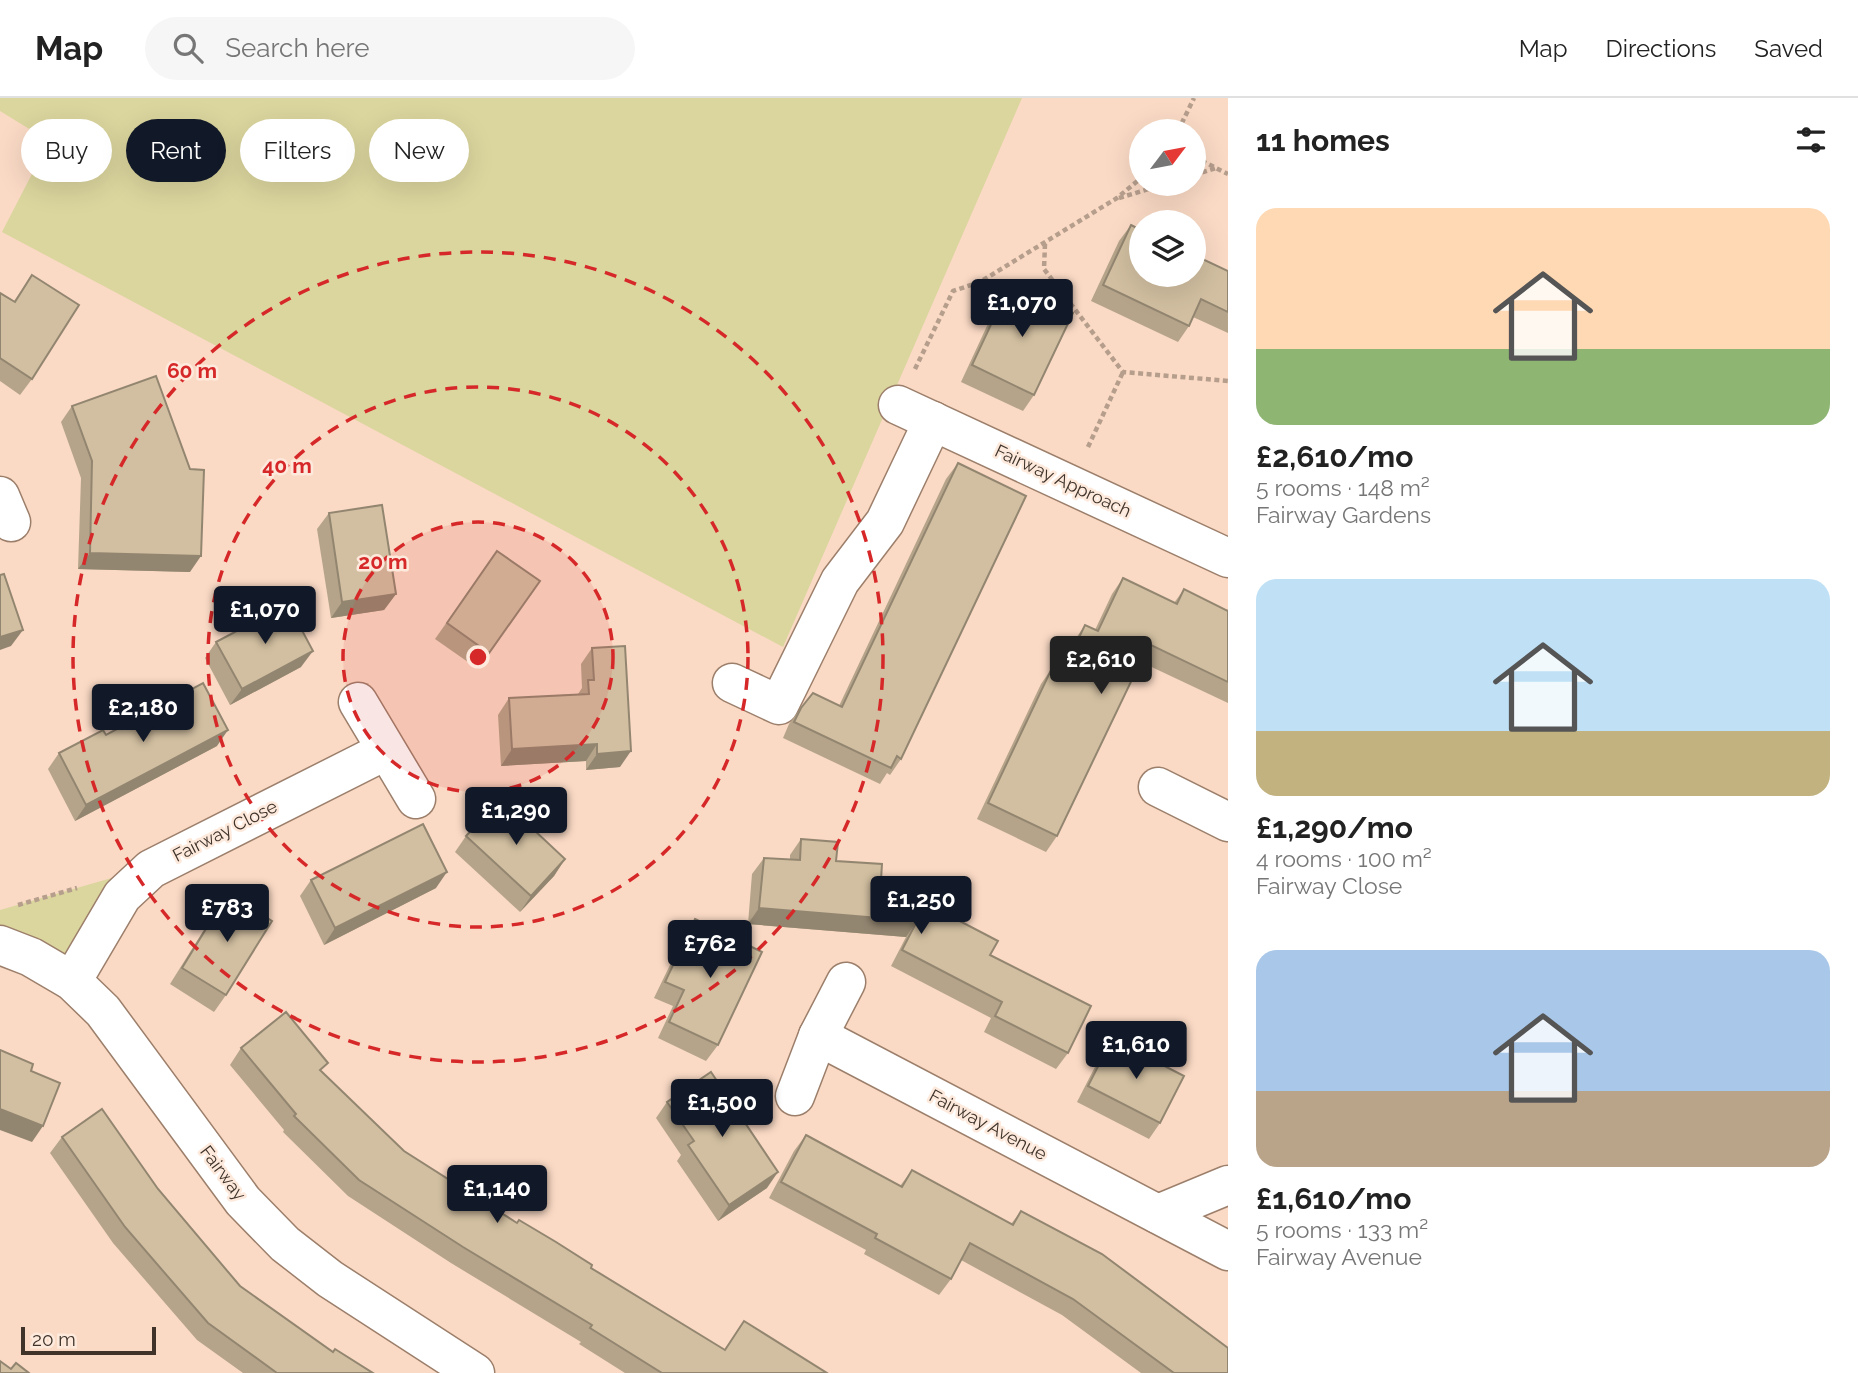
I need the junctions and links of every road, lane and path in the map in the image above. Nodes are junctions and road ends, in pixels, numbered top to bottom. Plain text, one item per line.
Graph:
1 (1194, 98) edge
2 (1184, 119) edge
3 (1206, 163) edge
4 (1216, 168) junction
5 (1206, 171) edge
6 (1228, 174) edge
7 (1129, 188) edge
8 (1129, 194) edge
9 (1117, 198) junction
10 (1045, 243) junction
11 (1123, 372) junction
12 (1228, 381) edge
13 (898, 405) joint
14 (933, 421) junction
15 (1071, 485) junction
16 (1228, 558) edge
17 (732, 683) dead end
18 (358, 702) dead end
19 (385, 751) junction
20 (1158, 787) dead end
21 (416, 799) dead end
22 (1226, 815) edge
23 (0, 945) edge
24 (72, 981) junction
25 (846, 982) dead end
26 (818, 1037) junction
27 (794, 1096) dead end
28 (1228, 1185) edge
29 (1158, 1214) junction
30 (1228, 1251) edge
31 (475, 1373) edge

1 - 2 path
3 - 4 path
4 - 5 path
4 - 6 path
7 - 9 path
8 - 9 path
9 - 10 path
10 - 11 path
10 - 13 path
11 - 12 path
11 - 15 path
13 - 14 street, Fairway Approach
14 - 15 street, Fairway Approach
14 - 17 street
15 - 16 street, Fairway Approach
18 - 19 street
19 - 21 street
19 - 24 street, Fairway Close
20 - 22 street
23 - 24 street, Fairway
24 - 31 street, Fairway
25 - 26 street
26 - 27 street
26 - 29 street, Fairway Avenue
28 - 29 street
29 - 30 street, Fairway Avenue

